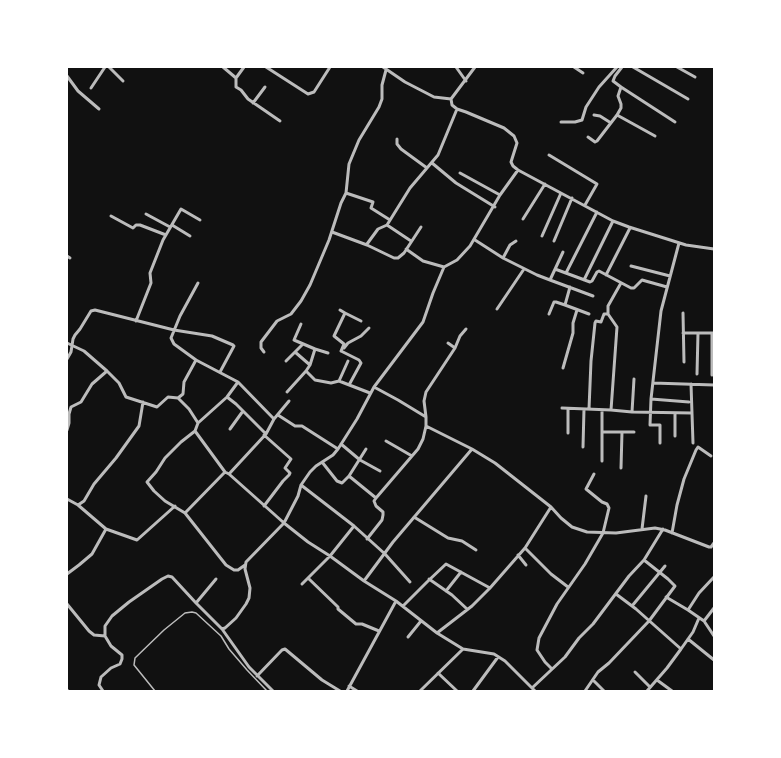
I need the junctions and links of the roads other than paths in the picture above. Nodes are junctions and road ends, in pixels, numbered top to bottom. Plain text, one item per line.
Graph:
1 (105, 67) edge
2 (109, 67) edge
3 (223, 67) edge
4 (244, 67) edge
5 (266, 67) edge
6 (330, 67) edge
7 (456, 67) edge
8 (475, 67) edge
9 (574, 67) edge
10 (617, 67) edge
11 (622, 67) edge
12 (633, 67) edge
13 (677, 67) edge
14 (385, 68) edge
15 (583, 73) dead end
16 (67, 76) edge
17 (695, 77) dead end
18 (236, 78) junction
19 (123, 81) dead end
20 (466, 81) junction
21 (265, 86) dead end
22 (621, 87) junction
23 (91, 88) dead end
24 (451, 99) junction
25 (688, 99) dead end
26 (253, 103) junction
27 (99, 109) dead end
28 (457, 109) junction
29 (594, 115) dead end
30 (617, 115) junction
31 (280, 121) dead end
32 (561, 122) dead end
33 (675, 122) dead end
34 (611, 123) junction
35 (655, 136) dead end
36 (588, 137) dead end
37 (397, 139) dead end
38 (548, 155) dead end
39 (432, 163) junction
40 (428, 168) junction
41 (518, 170) junction
42 (460, 173) dead end
43 (545, 184) junction
44 (346, 193) junction
45 (561, 193) junction
46 (500, 195) junction
47 (572, 198) junction
48 (585, 205) junction
49 (494, 207) junction
50 (597, 212) junction
51 (146, 214) dead end
52 (111, 216) dead end
53 (523, 219) dead end
54 (200, 220) dead end
55 (390, 220) junction
56 (613, 221) junction
57 (387, 225) junction
58 (171, 226) junction
59 (421, 227) dead end
60 (630, 228) junction
61 (332, 232) junction
62 (166, 235) junction
63 (190, 236) dead end
64 (542, 236) dead end
65 (475, 240) junction
66 (411, 241) junction
67 (516, 241) dead end
68 (554, 241) dead end
69 (366, 244) junction
70 (679, 244) junction
71 (406, 249) junction
72 (714, 249) edge
73 (563, 252) dead end
74 (503, 258) junction
75 (631, 266) dead end
76 (444, 268) junction
77 (524, 269) junction
78 (555, 269) junction
79 (566, 273) junction
80 (606, 275) junction
81 (670, 276) junction
82 (550, 280) junction
83 (584, 280) junction
84 (198, 283) dead end
85 (621, 283) junction
86 (570, 287) junction
87 (668, 287) junction
88 (593, 296) dead end
89 (565, 305) junction
90 (498, 309) dead end
91 (340, 310) dead end
92 (577, 310) junction
93 (346, 313) junction
94 (683, 313) dead end
95 (549, 314) dead end
96 (589, 314) dead end
97 (608, 314) junction
98 (136, 321) junction
99 (361, 321) dead end
100 (301, 324) dead end
101 (369, 328) dead end
102 (466, 329) dead end
103 (174, 330) junction
104 (683, 333) junction
105 (698, 333) junction
106 (713, 333) edge
107 (67, 342) edge
108 (448, 343) dead end
109 (303, 344) junction
110 (73, 345) junction
111 (455, 348) junction
112 (315, 349) junction
113 (341, 351) junction
114 (264, 352) dead end
115 (295, 352) junction
116 (328, 353) dead end
117 (67, 358) edge
118 (196, 360) junction
119 (286, 361) dead end
120 (348, 361) dead end
121 (684, 362) dead end
122 (310, 365) junction
123 (563, 368) dead end
124 (107, 371) junction
125 (306, 371) junction
126 (220, 372) junction
127 (697, 374) dead end
128 (712, 375) dead end
129 (634, 379) dead end
130 (339, 381) junction
131 (238, 382) junction
132 (653, 383) junction
133 (691, 384) junction
134 (349, 385) junction
135 (714, 385) edge
136 (374, 388) junction
137 (286, 392) dead end
138 (370, 393) junction
139 (227, 397) junction
140 (178, 398) junction
141 (651, 399) junction
142 (289, 401) dead end
143 (143, 402) junction
144 (689, 402) dead end
145 (562, 408) dead end
146 (568, 409) junction
147 (584, 409) junction
148 (589, 409) junction
149 (602, 410) junction
150 (611, 410) junction
151 (243, 411) junction
152 (632, 412) junction
153 (650, 412) junction
154 (675, 413) junction
155 (692, 413) junction
156 (278, 415) junction
157 (426, 417) junction
158 (274, 419) junction
159 (198, 423) junction
160 (426, 426) junction
161 (230, 429) dead end
162 (67, 430) edge
163 (195, 431) junction
164 (602, 432) junction
165 (622, 432) junction
166 (634, 432) dead end
167 (568, 433) dead end
168 (265, 434) junction
169 (675, 436) dead end
170 (386, 441) dead end
171 (660, 443) dead end
172 (693, 443) dead end
173 (341, 444) junction
174 (583, 447) dead end
175 (338, 448) junction
176 (366, 449) dead end
177 (472, 450) junction
178 (412, 456) junction
179 (711, 456) dead end
180 (360, 460) junction
181 (602, 461) dead end
182 (322, 462) junction
183 (621, 468) dead end
184 (380, 471) dead end
185 (224, 472) junction
186 (229, 474) junction
187 (594, 474) dead end
188 (349, 476) junction
189 (301, 485) junction
190 (646, 496) dead end
191 (376, 498) junction
192 (67, 499) edge
193 (78, 505) junction
194 (175, 506) junction
195 (264, 506) junction
196 (551, 507) junction
197 (185, 513) junction
198 (414, 517) junction
199 (284, 523) junction
200 (354, 526) junction
201 (106, 529) junction
202 (642, 529) junction
203 (663, 529) junction
204 (603, 533) junction
205 (672, 533) junction
206 (367, 539) junction
207 (714, 543) edge
208 (525, 548) junction
209 (476, 550) dead end
210 (385, 554) junction
211 (330, 556) junction
212 (518, 556) junction
213 (644, 560) junction
214 (245, 565) junction
215 (526, 565) dead end
216 (665, 566) dead end
217 (461, 572) junction
218 (659, 572) junction
219 (67, 574) edge
220 (714, 577) edge
221 (308, 578) junction
222 (216, 579) dead end
223 (429, 580) junction
224 (364, 581) junction
225 (410, 582) dead end
226 (302, 584) dead end
227 (568, 587) junction
228 (490, 588) junction
229 (446, 591) junction
230 (616, 594) junction
231 (666, 597) junction
232 (396, 601) junction
233 (196, 603) junction
234 (403, 606) junction
235 (632, 606) junction
236 (68, 607) edge
237 (714, 608) edge
238 (467, 609) junction
239 (688, 610) junction
240 (699, 618) junction
241 (421, 621) junction
242 (649, 621) junction
243 (704, 621) junction
244 (222, 629) junction
245 (379, 631) junction
246 (437, 633) junction
247 (105, 636) junction
248 (714, 636) edge
249 (408, 637) dead end
250 (688, 639) junction
251 (463, 649) junction
252 (681, 649) junction
253 (498, 657) junction
254 (714, 660) edge
255 (552, 669) junction
256 (634, 672) dead end
257 (438, 673) junction
258 (257, 676) junction
259 (593, 680) junction
260 (657, 680) junction
261 (349, 686) junction
262 (650, 687) junction
263 (102, 690) edge
264 (533, 690) edge
265 (155, 691) edge
266 (267, 691) edge
267 (273, 691) edge
268 (340, 691) edge
269 (346, 691) edge
270 (357, 691) edge
271 (420, 691) edge
272 (457, 691) edge
273 (473, 691) edge
274 (585, 691) edge
275 (604, 691) edge
276 (646, 691) edge
277 (672, 691) edge

1 - 23 street
2 - 19 street
3 - 18 street
4 - 18 street
5 - 6 street
7 - 20 street
8 - 20 street
9 - 15 street
10 - 32 street
11 - 22 street
12 - 25 street
13 - 17 street
14 - 24 street
14 - 44 street
16 - 27 street
18 - 26 street
20 - 24 street
21 - 26 street
22 - 30 street
22 - 33 street
24 - 28 street
26 - 31 street
28 - 39 street
28 - 41 street
29 - 34 street
30 - 34 street
30 - 35 street
34 - 36 street
37 - 40 street
38 - 48 street
39 - 40 street
39 - 49 street
40 - 55 street
41 - 43 street
41 - 46 street
42 - 46 street
43 - 45 street
43 - 53 street
44 - 55 street
44 - 61 street
45 - 47 street
45 - 64 street
46 - 49 street
47 - 48 street
47 - 68 street
48 - 50 street
49 - 65 street
50 - 56 street
50 - 79 street
51 - 58 street
52 - 62 street
54 - 58 street
55 - 57 street
56 - 60 street
56 - 83 street
57 - 66 street
57 - 69 street
58 - 62 street
58 - 63 street
59 - 66 street
60 - 70 street
60 - 80 street
61 - 69 street
61 - 114 street
62 - 98 street
65 - 74 street
65 - 76 street
66 - 71 street
67 - 74 street
69 - 71 street
70 - 72 street
70 - 81 street
71 - 76 street
73 - 78 street
74 - 77 street
75 - 81 street
76 - 136 street
77 - 82 street
77 - 90 street
78 - 79 street
78 - 82 street
79 - 83 street
80 - 83 street
80 - 85 street
81 - 87 street
82 - 86 street
84 - 103 street
85 - 87 street
85 - 97 street
86 - 88 street
86 - 89 street
87 - 132 street
89 - 92 street
89 - 95 street
91 - 93 street
92 - 96 street
92 - 123 street
93 - 99 street
93 - 113 street
94 - 104 street
97 - 148 street
97 - 150 street
98 - 103 street
98 - 110 street
100 - 109 street
101 - 113 street
102 - 111 street
103 - 118 street
103 - 126 street
104 - 105 street
104 - 121 street
105 - 106 street
105 - 127 street
106 - 128 street
107 - 110 street
108 - 111 street
109 - 112 street
109 - 115 street
110 - 117 street
110 - 124 street
111 - 157 street
112 - 116 street
112 - 122 street
113 - 134 street
115 - 119 street
115 - 122 street
118 - 126 street
118 - 140 street
120 - 130 street
122 - 125 street
124 - 143 street
124 - 162 street
125 - 130 street
125 - 137 street
126 - 131 street
129 - 152 street
130 - 134 street
131 - 139 street
131 - 158 street
132 - 133 street
132 - 141 street
133 - 135 street
133 - 155 street
134 - 138 street
136 - 138 street
136 - 157 street
138 - 173 street
139 - 151 street
139 - 159 street
140 - 143 street
140 - 159 street
141 - 144 street
141 - 153 street
142 - 156 street
143 - 193 street
145 - 146 street
146 - 147 street
146 - 167 street
147 - 148 street
147 - 174 street
148 - 149 street
149 - 150 street
149 - 164 street
150 - 152 street
151 - 161 street
151 - 168 street
152 - 153 street
153 - 154 street
153 - 171 street
154 - 155 street
154 - 169 street
155 - 172 street
156 - 158 street
156 - 175 street
157 - 160 street
158 - 168 street
159 - 163 street
160 - 177 street
160 - 178 street
163 - 185 street
163 - 194 street
164 - 165 street
164 - 181 street
165 - 166 street
165 - 183 street
168 - 186 street
168 - 195 street
170 - 178 street
173 - 175 street
173 - 180 street
175 - 182 street
176 - 180 street
177 - 196 street
177 - 198 street
178 - 191 street
179 - 205 street
180 - 184 street
180 - 188 street
182 - 188 street
182 - 189 street
185 - 186 street
185 - 197 street
186 - 195 street
187 - 204 street
188 - 191 street
189 - 199 street
189 - 200 street
190 - 202 street
191 - 206 street
192 - 193 street
193 - 201 street
194 - 197 street
194 - 201 street
195 - 199 street
196 - 204 street
196 - 208 street
197 - 214 street
198 - 209 street
198 - 210 street
199 - 211 street
199 - 214 street
200 - 206 street
200 - 211 street
201 - 219 street
202 - 203 street
202 - 204 street
203 - 205 street
203 - 213 street
204 - 227 street
205 - 207 street
206 - 210 street
208 - 212 street
208 - 227 street
210 - 224 street
210 - 225 street
211 - 221 street
211 - 224 street
212 - 215 street
212 - 228 street
213 - 218 street
213 - 230 street
214 - 244 street
216 - 218 street
217 - 223 street
217 - 228 street
217 - 229 street
218 - 231 street
218 - 235 street
220 - 239 street
221 - 226 street
221 - 245 street
222 - 233 street
223 - 229 street
223 - 234 street
224 - 232 street
227 - 255 street
228 - 238 street
229 - 238 street
230 - 235 street
230 - 255 street
231 - 239 street
231 - 242 street
232 - 234 street
232 - 245 street
233 - 244 street
233 - 247 street
234 - 241 street
235 - 242 street
236 - 247 street
237 - 243 street
238 - 246 street
239 - 240 street
240 - 243 street
240 - 250 street
241 - 246 street
241 - 249 street
242 - 252 street
242 - 259 street
243 - 248 street
244 - 258 street
245 - 261 street
246 - 251 street
247 - 263 street
250 - 252 street
250 - 254 street
251 - 253 street
251 - 257 street
252 - 260 street
253 - 264 street
253 - 273 street
255 - 264 street
256 - 262 street
257 - 271 street
257 - 272 street
258 - 267 street
258 - 268 street
259 - 274 street
259 - 275 street
260 - 262 street
260 - 277 street
261 - 269 street
261 - 270 street
262 - 276 street
265 - 266 lane

